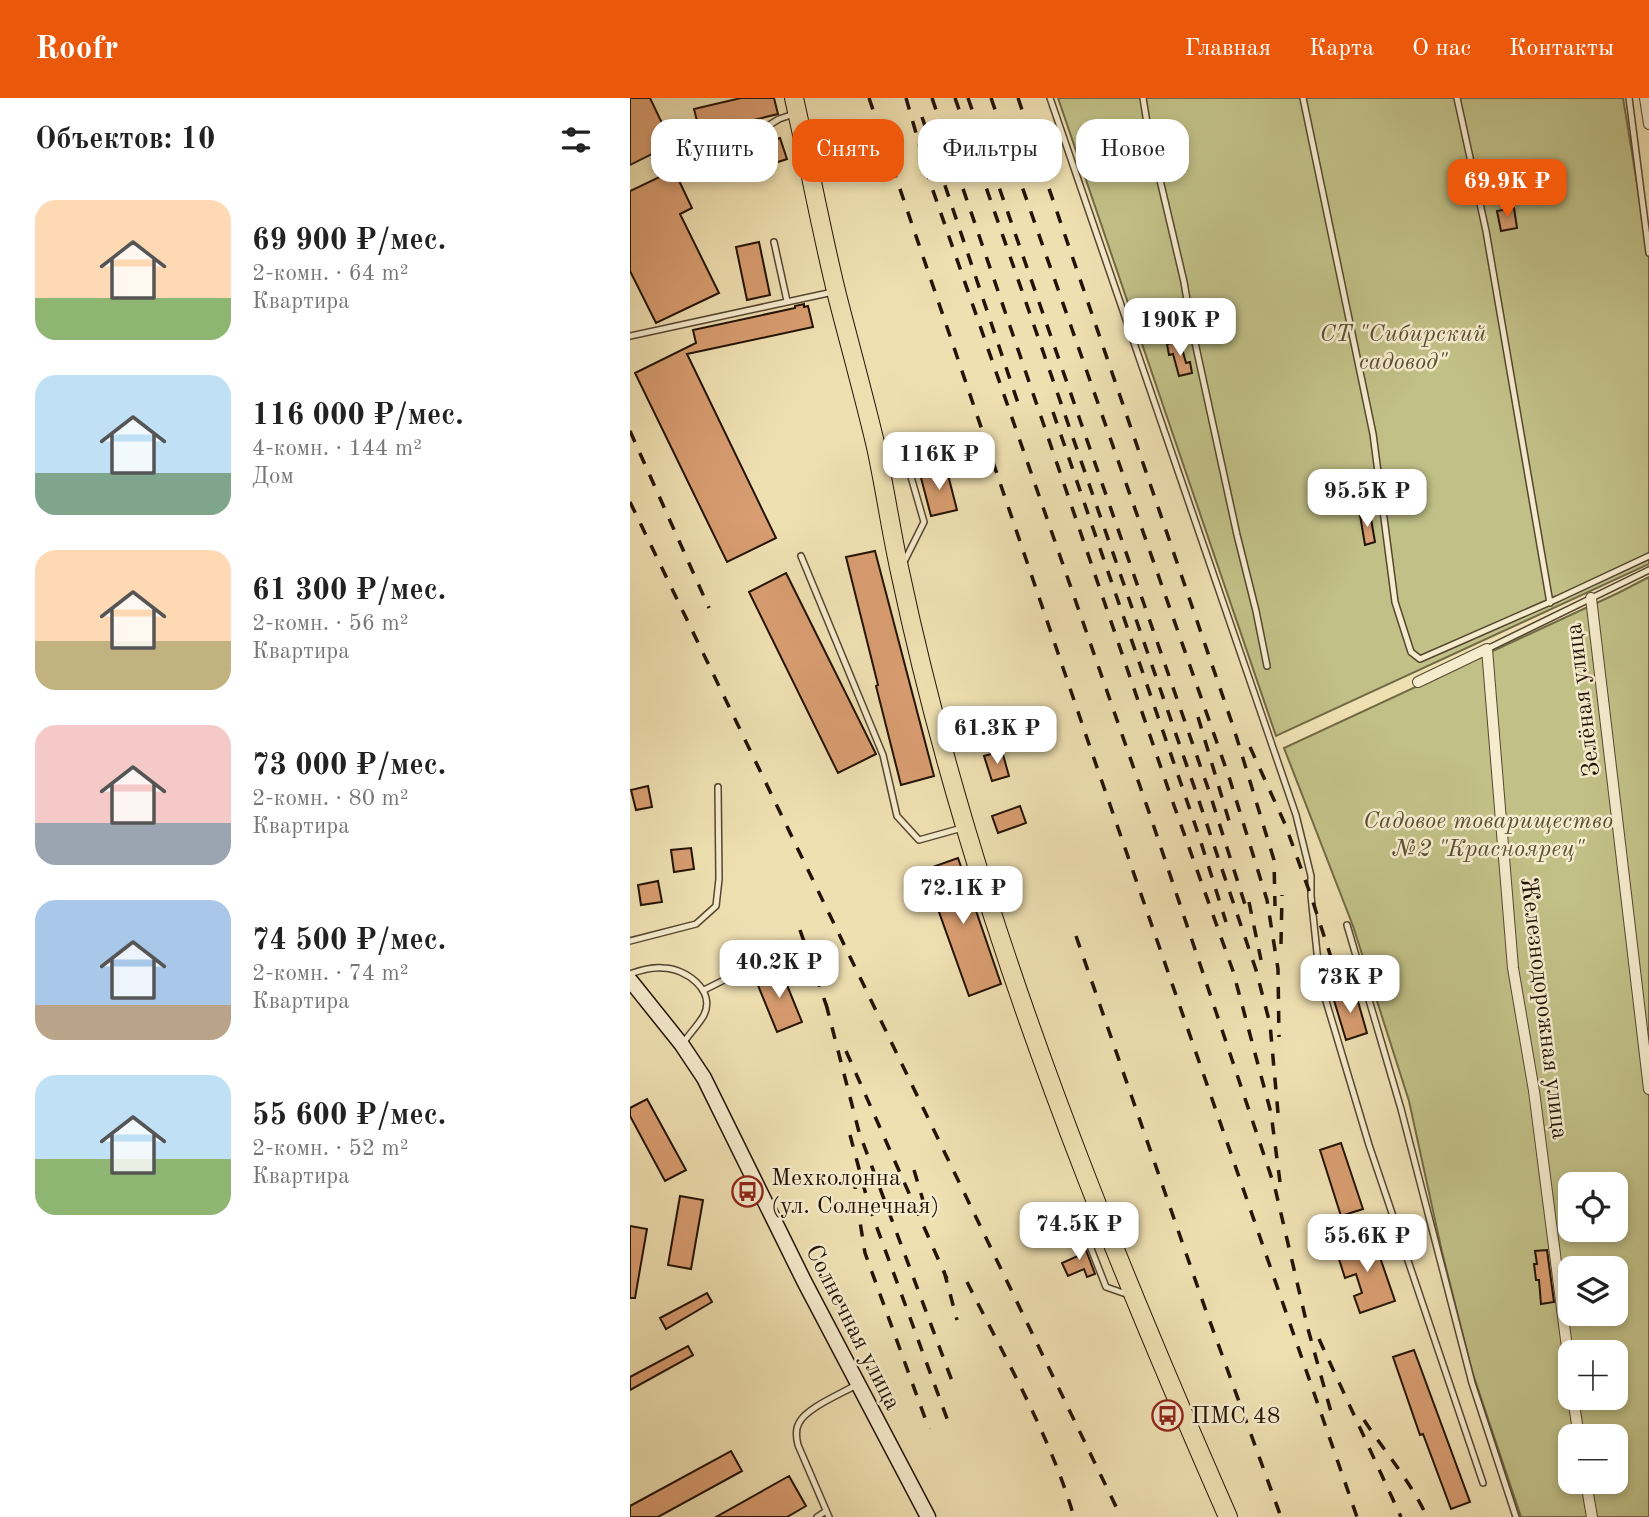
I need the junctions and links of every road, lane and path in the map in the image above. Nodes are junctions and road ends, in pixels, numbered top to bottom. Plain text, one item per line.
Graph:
1 (1050, 98) edge
2 (1143, 98) edge
3 (1303, 98) edge
4 (1457, 98) edge
5 (1629, 98) edge
6 (1645, 98) edge
7 (796, 105) edge
8 (778, 120) edge
9 (1649, 124) edge
10 (774, 242) dead end
11 (1649, 253) edge
12 (836, 292) junction
13 (787, 301) junction
14 (630, 336) edge
15 (876, 449) junction
16 (801, 556) dead end
17 (1649, 556) edge
18 (1649, 570) edge
19 (899, 571) junction
20 (1591, 598) junction
21 (1550, 603) junction
22 (1487, 649) junction
23 (1267, 666) dead end
24 (1418, 682) dead end
25 (718, 787) dead end
26 (965, 827) junction
27 (1347, 925) dead end
28 (630, 941) edge
29 (788, 954) dead end
30 (630, 974) edge
31 (630, 980) edge
32 (704, 990) junction
33 (682, 1045) junction
34 (1649, 1089) edge
35 (1566, 1340) edge
36 (858, 1384) junction
37 (1483, 1483) dead end
38 (1588, 1494) edge
39 (828, 1514) edge
40 (817, 1517) edge
41 (928, 1517) edge
42 (1228, 1517) edge
43 (1516, 1517) edge
44 (1592, 1517) edge

1 - 37 lane
2 - 23 lane
3 - 21 lane
4 - 21 lane
5 - 11 lane
6 - 9 street
7 - 8 lane
7 - 12 highway
10 - 13 lane
12 - 13 lane
12 - 15 highway
13 - 14 lane
15 - 19 highway
15 - 19 lane
16 - 26 lane
17 - 21 lane
18 - 20 lane
19 - 26 highway
20 - 22 lane
20 - 34 street, Зелёная улица
22 - 24 street
22 - 35 street, Железнодорожная улица
25 - 28 lane
26 - 42 highway
27 - 43 lane
29 - 32 lane
30 - 32 lane
31 - 33 street, Солнечная улица
32 - 33 lane
33 - 36 street, Солнечная улица
36 - 39 lane
36 - 41 street, Солнечная улица
38 - 44 street
39 - 40 lane

